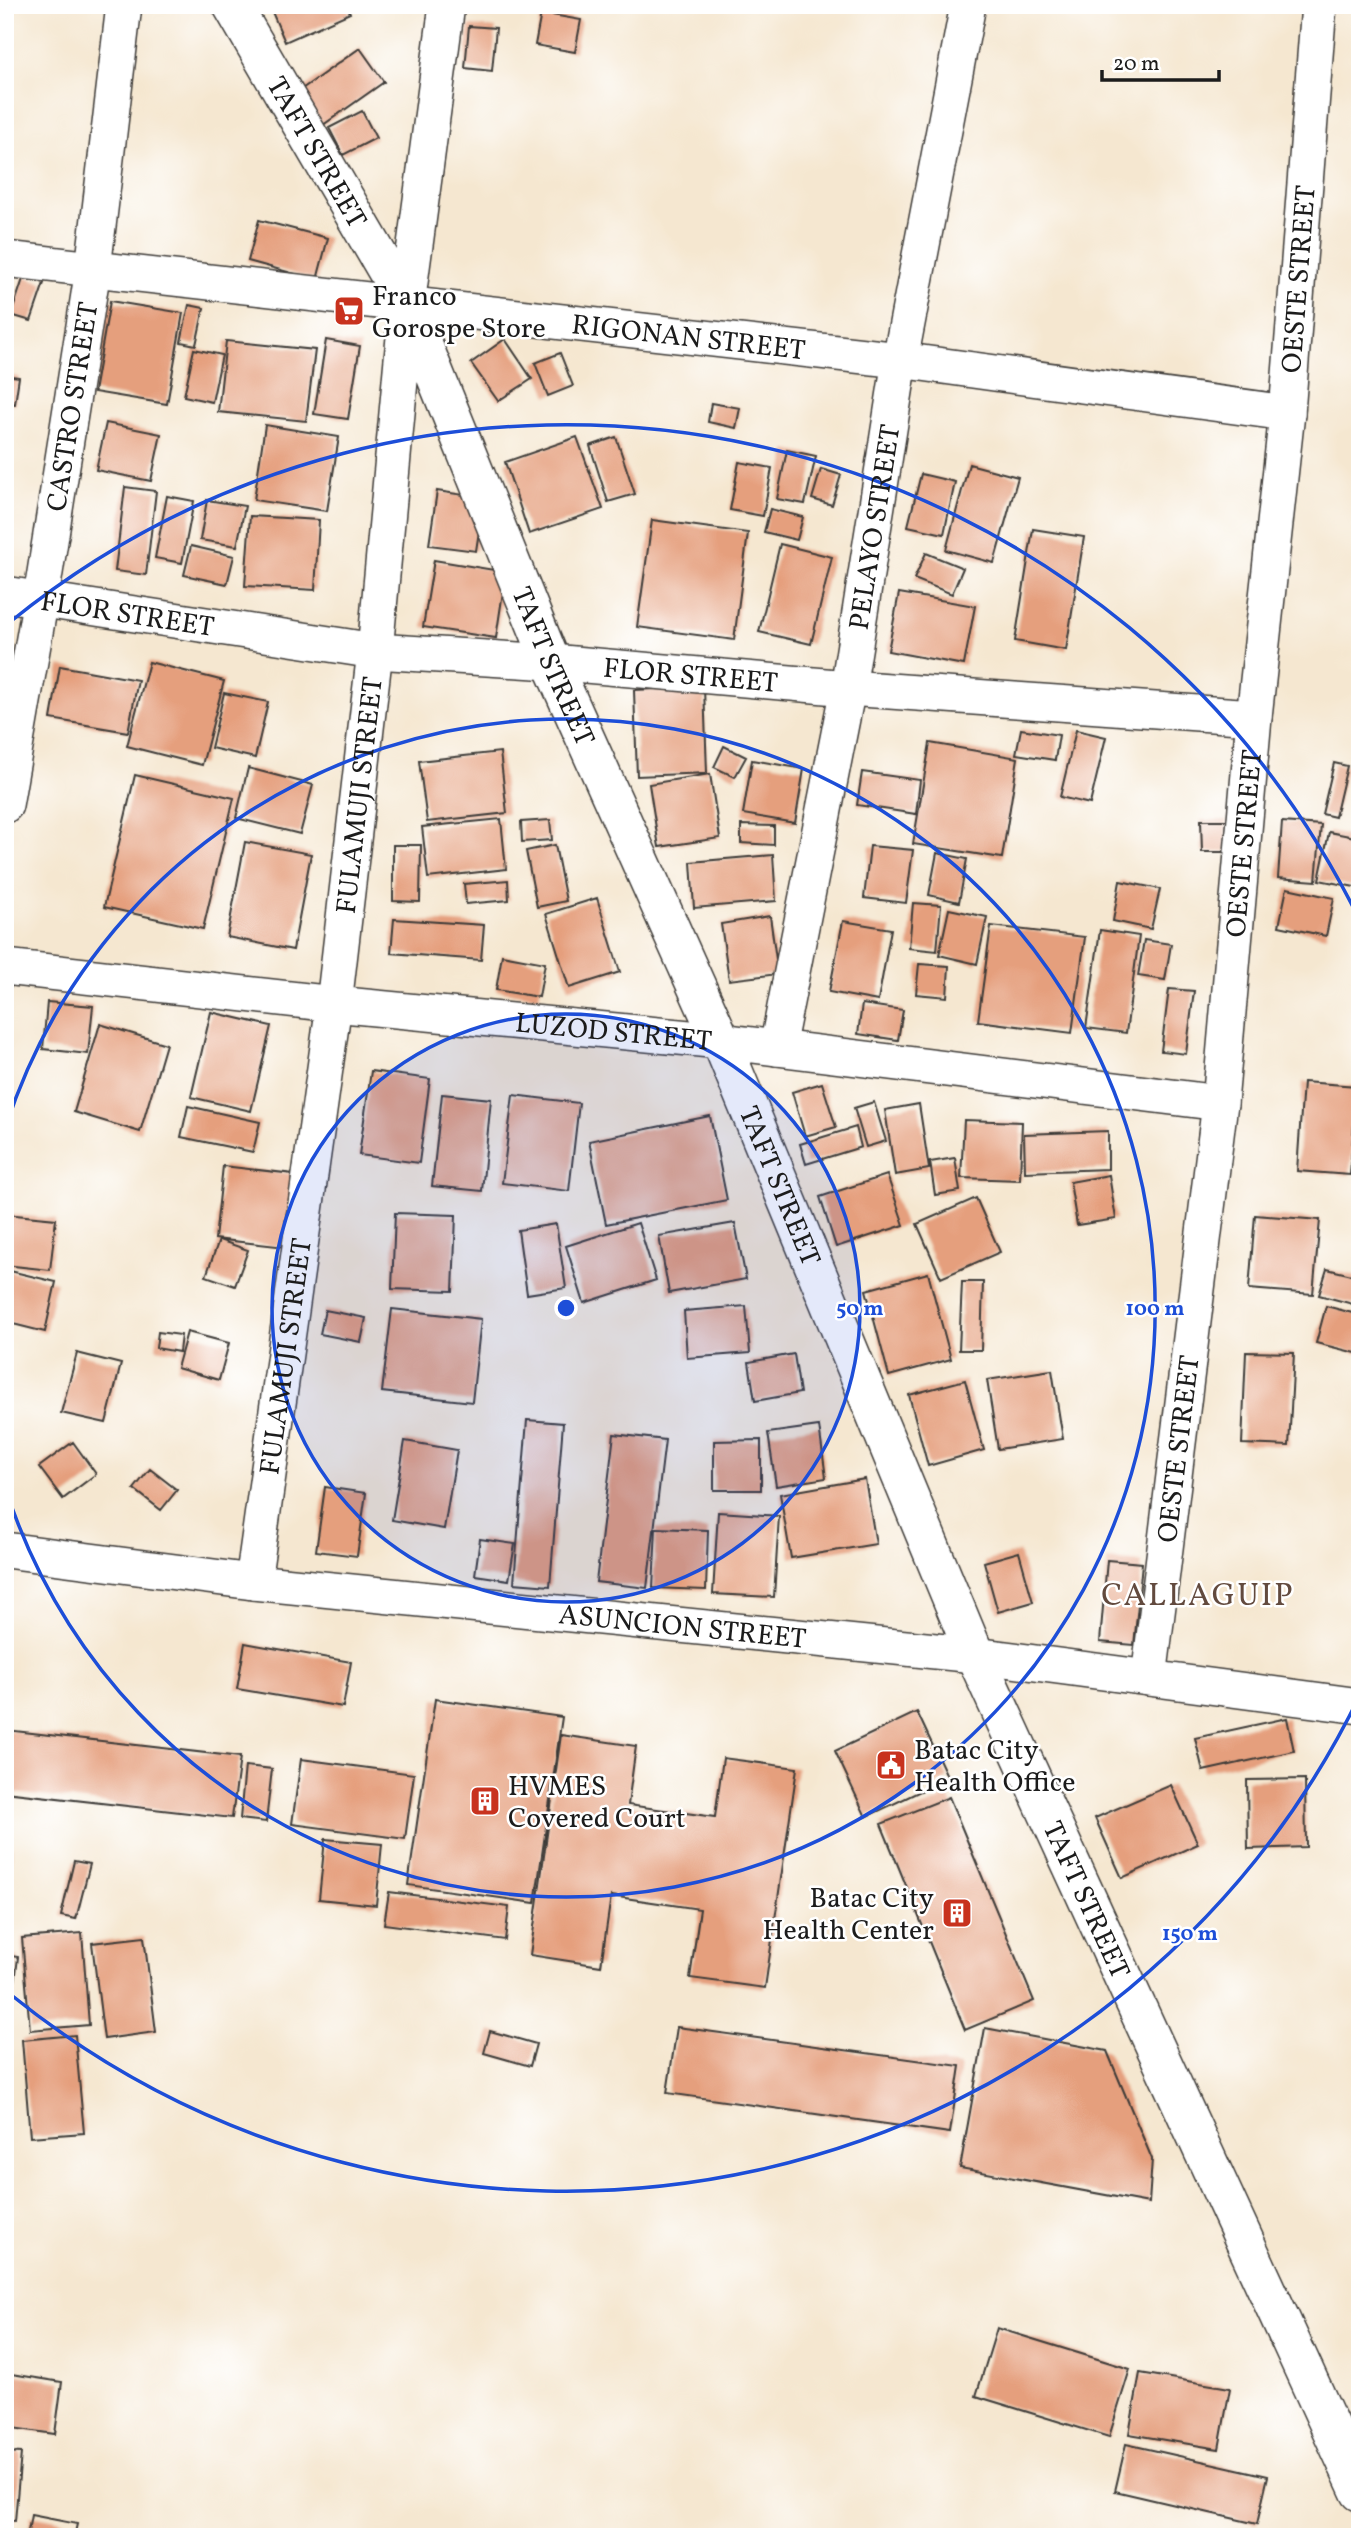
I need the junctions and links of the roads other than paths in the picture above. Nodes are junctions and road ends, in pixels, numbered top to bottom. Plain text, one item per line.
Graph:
1 (124, 5) edge
2 (232, 5) edge
3 (447, 5) edge
4 (968, 5) edge
5 (1319, 5) edge
6 (5, 259) edge
7 (93, 269) junction
8 (407, 305) junction
9 (901, 360) junction
10 (1287, 413) junction
11 (5, 594) edge
12 (41, 598) junction
13 (375, 651) junction
14 (551, 662) junction
15 (848, 688) junction
16 (1254, 717) junction
17 (5, 805) edge
18 (5, 967) edge
19 (334, 1003) junction
20 (721, 1041) junction
21 (777, 1048) junction
22 (1220, 1103) junction
23 (5, 1550) edge
24 (253, 1582) junction
25 (975, 1655) junction
26 (1149, 1678) junction
27 (1360, 1706) edge
28 (1360, 2492) edge

1 - 7 street, CASTRO STREET
2 - 8 street, TAFT STREET
3 - 8 street, FULAMUJI STREET
4 - 9 street, PELAYO STREET
5 - 10 street, OESTE STREET
6 - 7 street, RIGONAN STREET
7 - 8 street, RIGONAN STREET
7 - 12 street, CASTRO STREET
8 - 9 street, RIGONAN STREET
8 - 13 street, FULAMUJI STREET
8 - 14 street, TAFT STREET
9 - 10 street, RIGONAN STREET
9 - 15 street, PELAYO STREET
10 - 16 street, OESTE STREET
11 - 12 street, FLOR STREET
12 - 13 street, FLOR STREET
12 - 17 street, CASTRO STREET
13 - 14 street, FLOR STREET
13 - 19 street, FULAMUJI STREET
14 - 15 street, FLOR STREET
14 - 20 street, TAFT STREET
15 - 16 street, FLOR STREET
15 - 21 street, PELAYO STREET
16 - 22 street, OESTE STREET
18 - 19 street, LUZOD STREET
19 - 20 street, LUZOD STREET
19 - 24 street, FULAMUJI STREET
20 - 21 street, LUZOD STREET
20 - 25 street, TAFT STREET
21 - 22 street, LUZOD STREET
22 - 26 street, OESTE STREET
23 - 24 street, ASUNCION STREET
24 - 25 street, ASUNCION STREET
25 - 26 street, ASUNCION STREET
25 - 28 street, TAFT STREET
26 - 27 street, ASUNCION STREET

